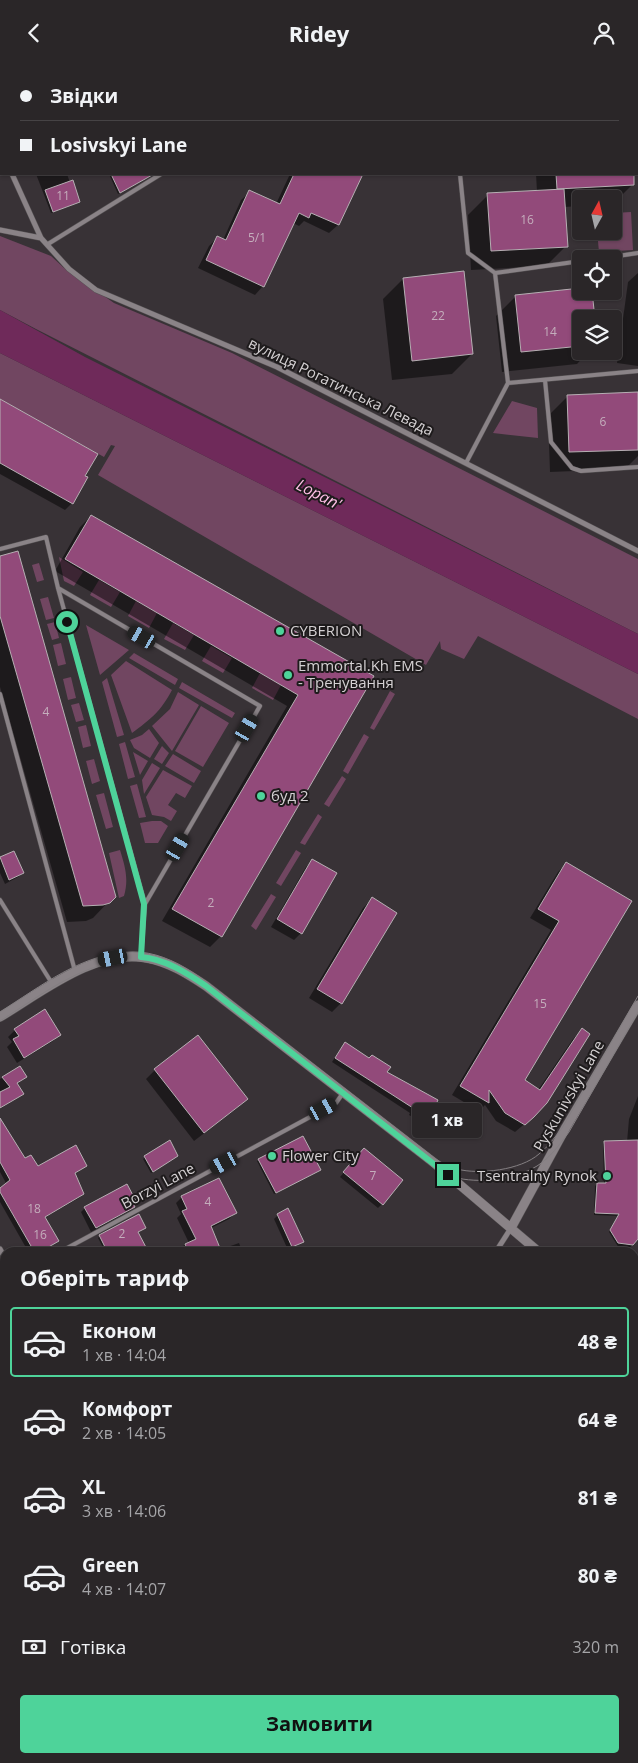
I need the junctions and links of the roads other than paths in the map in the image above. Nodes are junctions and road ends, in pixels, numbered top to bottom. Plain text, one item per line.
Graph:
1 (12, 175) edge
2 (159, 175) edge
3 (460, 175) edge
4 (0, 230) edge
5 (41, 239) junction
6 (48, 244) junction
7 (638, 253) edge
8 (622, 255) edge
9 (572, 262) edge
10 (494, 273) junction
11 (638, 371) edge
12 (545, 380) junction
13 (508, 383) junction
14 (466, 463) junction
15 (638, 467) edge
16 (0, 549) edge
17 (638, 551) edge
18 (58, 587) junction
19 (0, 694) edge
20 (0, 900) edge
21 (144, 904) junction
22 (141, 957) junction
23 (76, 971) junction
24 (53, 985) junction
25 (637, 1009) edge
26 (0, 1017) edge
27 (344, 1093) junction
28 (511, 1228) junction
29 (69, 1247) edge
30 (499, 1247) edge
31 (533, 1247) edge

1 - 5 street
2 - 6 lane
3 - 10 lane
4 - 5 street
5 - 6 street, вулиця Рогатинська Левада
6 - 14 street, вулиця Рогатинська Левада
7 - 8 lane
9 - 10 lane
10 - 13 lane
11 - 12 lane
12 - 13 lane
12 - 15 lane
13 - 14 lane
14 - 17 street, вулиця Рогатинська Левада
16 - 18 lane
18 - 21 lane
18 - 21 lane
19 - 23 lane
20 - 24 lane
21 - 22 lane
22 - 23 street
22 - 27 street
23 - 24 street
24 - 26 street
25 - 28 street, Pyskunivskyi Lane
27 - 28 street
27 - 29 lane, Borzyi Lane
28 - 30 street, Pyskunivskyi Lane
28 - 31 street

